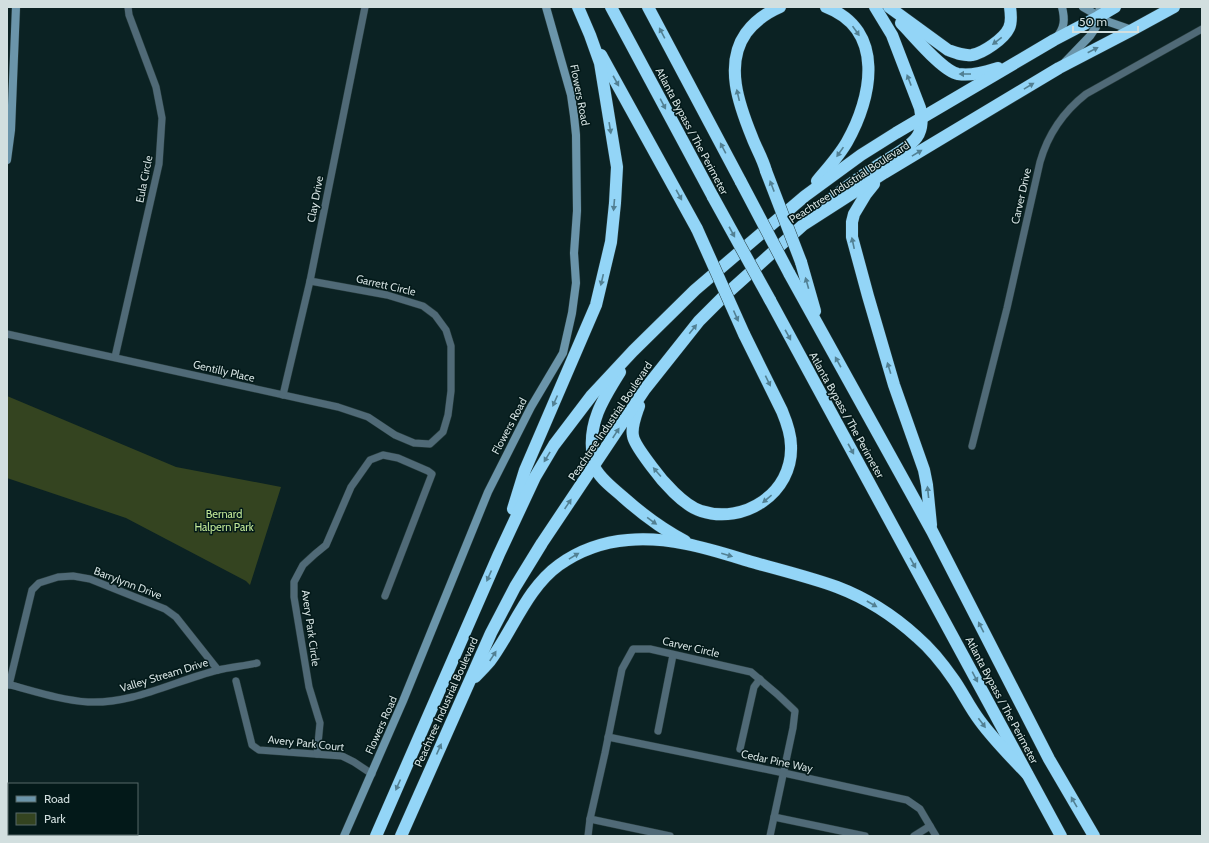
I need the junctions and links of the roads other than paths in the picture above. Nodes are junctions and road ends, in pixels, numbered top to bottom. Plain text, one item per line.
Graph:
1 (16, 7) edge
2 (128, 7) edge
3 (365, 7) edge
4 (546, 7) edge
5 (578, 7) edge
6 (611, 7) edge
7 (648, 7) edge
8 (780, 7) edge
9 (826, 7) edge
10 (875, 7) edge
11 (886, 7) edge
12 (890, 7) edge
13 (1010, 7) edge
14 (1062, 7) edge
15 (1083, 7) edge
16 (1115, 7) edge
17 (1174, 7) edge
18 (1099, 12) edge
19 (1202, 29) edge
20 (1132, 30) junction
21 (590, 35) junction
22 (1054, 40) junction
23 (1016, 62) junction
24 (1059, 68) junction
25 (922, 117) junction
26 (7, 160) edge
27 (884, 173) junction
28 (804, 196) junction
29 (803, 225) junction
30 (310, 281) junction
31 (821, 331) junction
32 (7, 334) edge
33 (633, 351) junction
34 (115, 357) junction
35 (645, 389) junction
36 (283, 395) junction
37 (430, 444) joint
38 (972, 446) dead end
39 (594, 466) junction
40 (932, 530) junction
41 (690, 544) junction
42 (499, 554) junction
43 (385, 596) dead end
44 (673, 655) junction
45 (257, 663) dead end
46 (218, 670) junction
47 (760, 679) junction
48 (236, 681) dead end
49 (8, 685) edge
50 (468, 685) junction
51 (658, 731) dead end
52 (608, 737) junction
53 (740, 748) dead end
54 (317, 754) junction
55 (784, 773) junction
56 (372, 774) junction
57 (1027, 774) junction
58 (774, 817) junction
59 (590, 820) junction
60 (930, 826) junction
61 (637, 833) edge
62 (344, 836) edge
63 (376, 836) edge
64 (401, 836) edge
65 (588, 836) edge
66 (670, 836) edge
67 (770, 836) edge
68 (865, 836) edge
69 (914, 836) edge
70 (936, 836) edge
71 (1061, 836) edge
72 (1094, 836) edge

1 - 26 main road
2 - 34 street, Eula Circle
3 - 30 street, Clay Drive
4 - 56 main road, Flowers Road
5 - 21 highway
6 -> 57 highway, Atlanta Bypass / The Perimeter, bridge
31 -> 7 highway, Atlanta Bypass / The Perimeter, bridge
31 -> 8 highway, bridge
9 -> 28 highway
25 -> 10 highway
23 -> 11 highway
13 -> 12 highway
14 - 22 main road
15 - 18 main road
16 - 18 highway, Peachtree Industrial Boulevard
17 - 20 highway, Peachtree Industrial Boulevard
18 - 20 main road
18 - 22 highway, Peachtree Industrial Boulevard
18 - 24 main road
19 - 38 street, Carver Drive
24 -> 20 highway, Peachtree Industrial Boulevard
21 -> 35 highway, bridge
21 -> 42 highway
22 - 23 highway, Peachtree Industrial Boulevard
23 - 25 highway, Peachtree Industrial Boulevard
27 -> 24 highway, Peachtree Industrial Boulevard
25 - 28 highway, Peachtree Industrial Boulevard
25 - 29 highway
27 - 29 highway, Peachtree Industrial Boulevard
40 -> 27 highway
28 - 33 highway, Peachtree Industrial Boulevard
35 -> 29 highway, Peachtree Industrial Boulevard
30 - 36 street, Clay Drive
30 - 37 street, Garrett Circle
40 -> 31 highway, Atlanta Bypass / The Perimeter
32 - 34 street, Gentilly Place
33 - 39 highway
33 -> 42 highway, Peachtree Industrial Boulevard
34 - 36 street, Gentilly Place
39 -> 35 highway, Peachtree Industrial Boulevard
36 - 37 street, Gentilly Place
39 -> 41 highway
50 -> 39 highway, Peachtree Industrial Boulevard
72 -> 40 highway, Atlanta Bypass / The Perimeter
50 -> 41 highway
41 -> 57 highway
42 -> 63 highway, Peachtree Industrial Boulevard
43 - 54 street, Avery Park Circle
44 - 47 street, Carver Circle
44 - 51 street
44 - 52 street, Carver Circle
45 - 46 street, Valley Stream Drive
46 - 49 street, Valley Stream Drive
46 - 49 street, Barrylynn Drive
47 - 53 street
47 - 55 street, Carver Circle
48 - 54 street, Avery Park Court
64 -> 50 highway, Peachtree Industrial Boulevard
52 - 55 street, Cedar Pine Way
52 - 59 street, Carver Circle
54 - 56 street, Avery Park Court
55 - 58 street, Carver Circle
55 - 60 street, Cedar Pine Way
56 - 62 main road, Flowers Road
57 - 71 highway, Atlanta Bypass / The Perimeter
58 - 67 street, Carver Circle
58 - 68 street
59 - 61 street
59 - 65 street, Carver Circle
60 - 69 street
60 - 70 street, Cedar Pine Way
61 - 66 street

